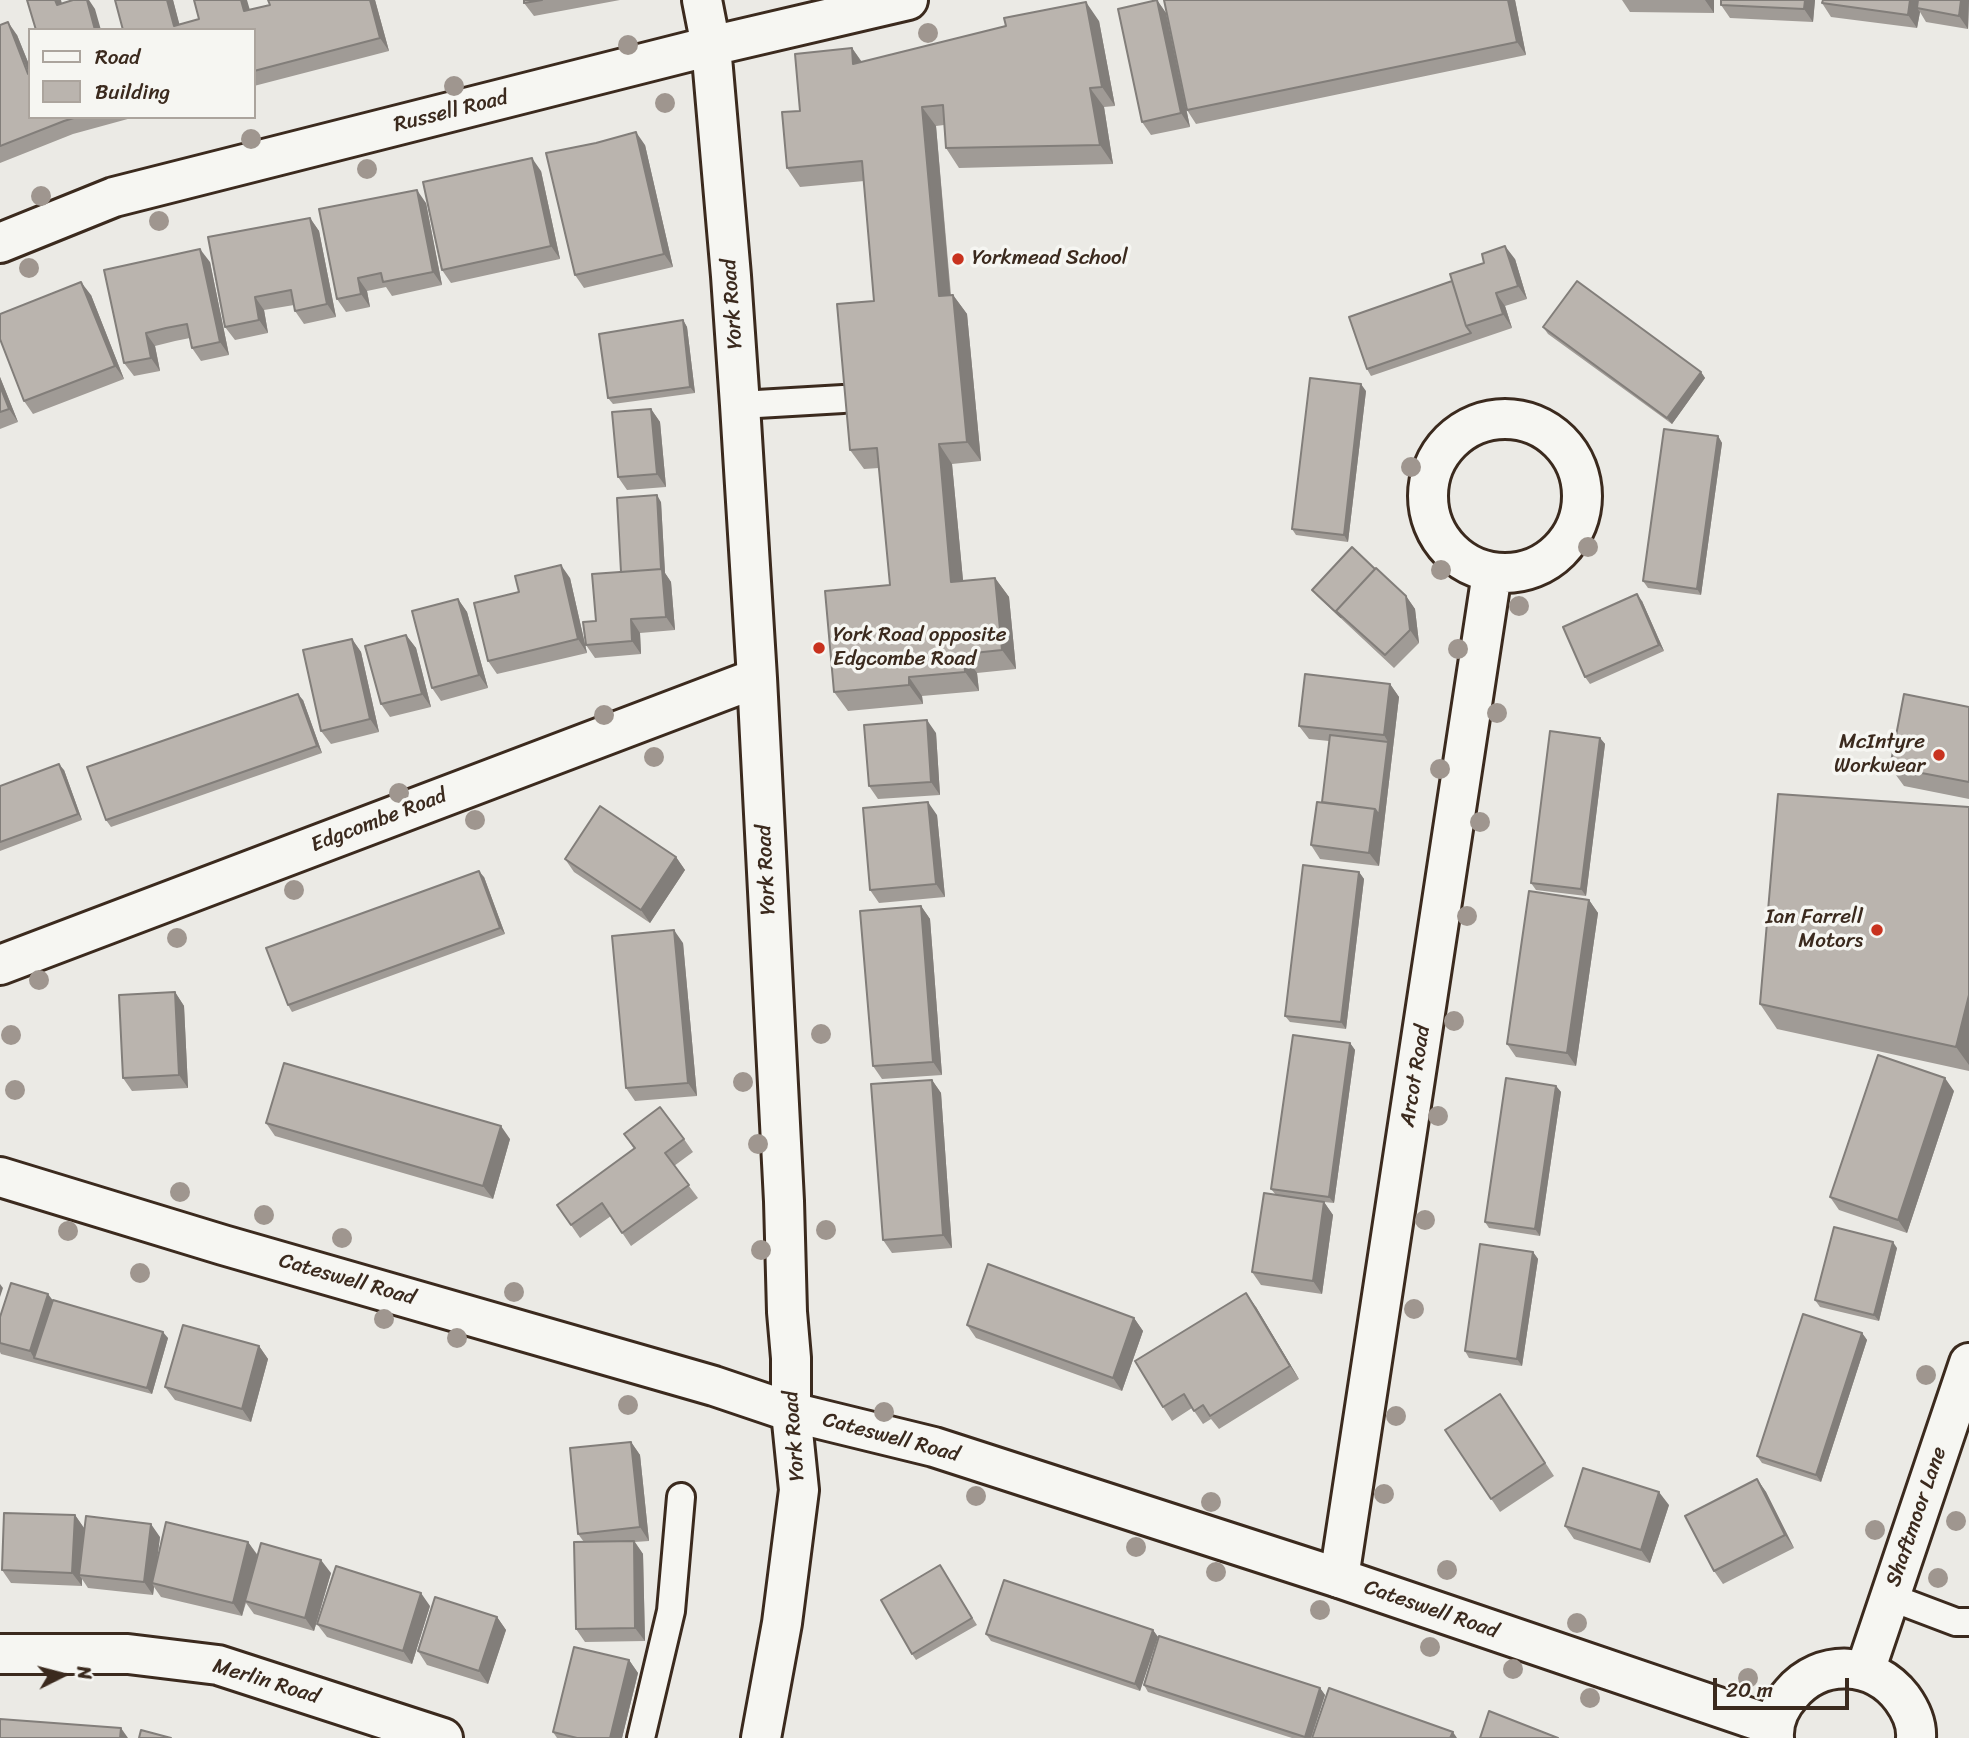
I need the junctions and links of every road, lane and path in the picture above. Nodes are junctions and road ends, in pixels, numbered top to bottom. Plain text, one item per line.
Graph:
1 (702, 0) edge
2 (908, 0) edge
3 (710, 46) junction
4 (0, 243) edge
5 (843, 399) edge
6 (740, 405) junction
7 (1492, 573) junction
8 (757, 678) junction
9 (0, 965) edge
10 (0, 1177) edge
11 (1969, 1363) edge
12 (791, 1412) junction
13 (1959, 1424) edge
14 (681, 1497) dead end
15 (1339, 1578) junction
16 (1890, 1597) junction
17 (1969, 1622) edge
18 (0, 1654) edge
19 (1865, 1671) junction
20 (1774, 1732) edge
21 (443, 1738) edge
22 (641, 1738) edge
23 (761, 1738) edge
24 (1916, 1738) edge

1 - 3 street, York Road
2 - 3 street, Russell Road
3 - 4 street, Russell Road
3 - 6 street, York Road
5 - 6 lane
6 - 8 street, York Road
7 - 7 street
7 - 15 street, Arcot Road
8 - 9 street, Edgcombe Road
8 - 12 street, York Road
10 - 12 street, Cateswell Road
11 - 13 street, Shaftmoor Lane
12 - 15 street, Cateswell Road
12 - 23 street, York Road
13 - 16 street, Shaftmoor Lane
14 - 22 lane
15 - 20 street, Cateswell Road
16 - 17 lane
16 - 19 street, Shaftmoor Lane
18 - 21 street, Merlin Road
19 - 20 street
19 - 24 street

